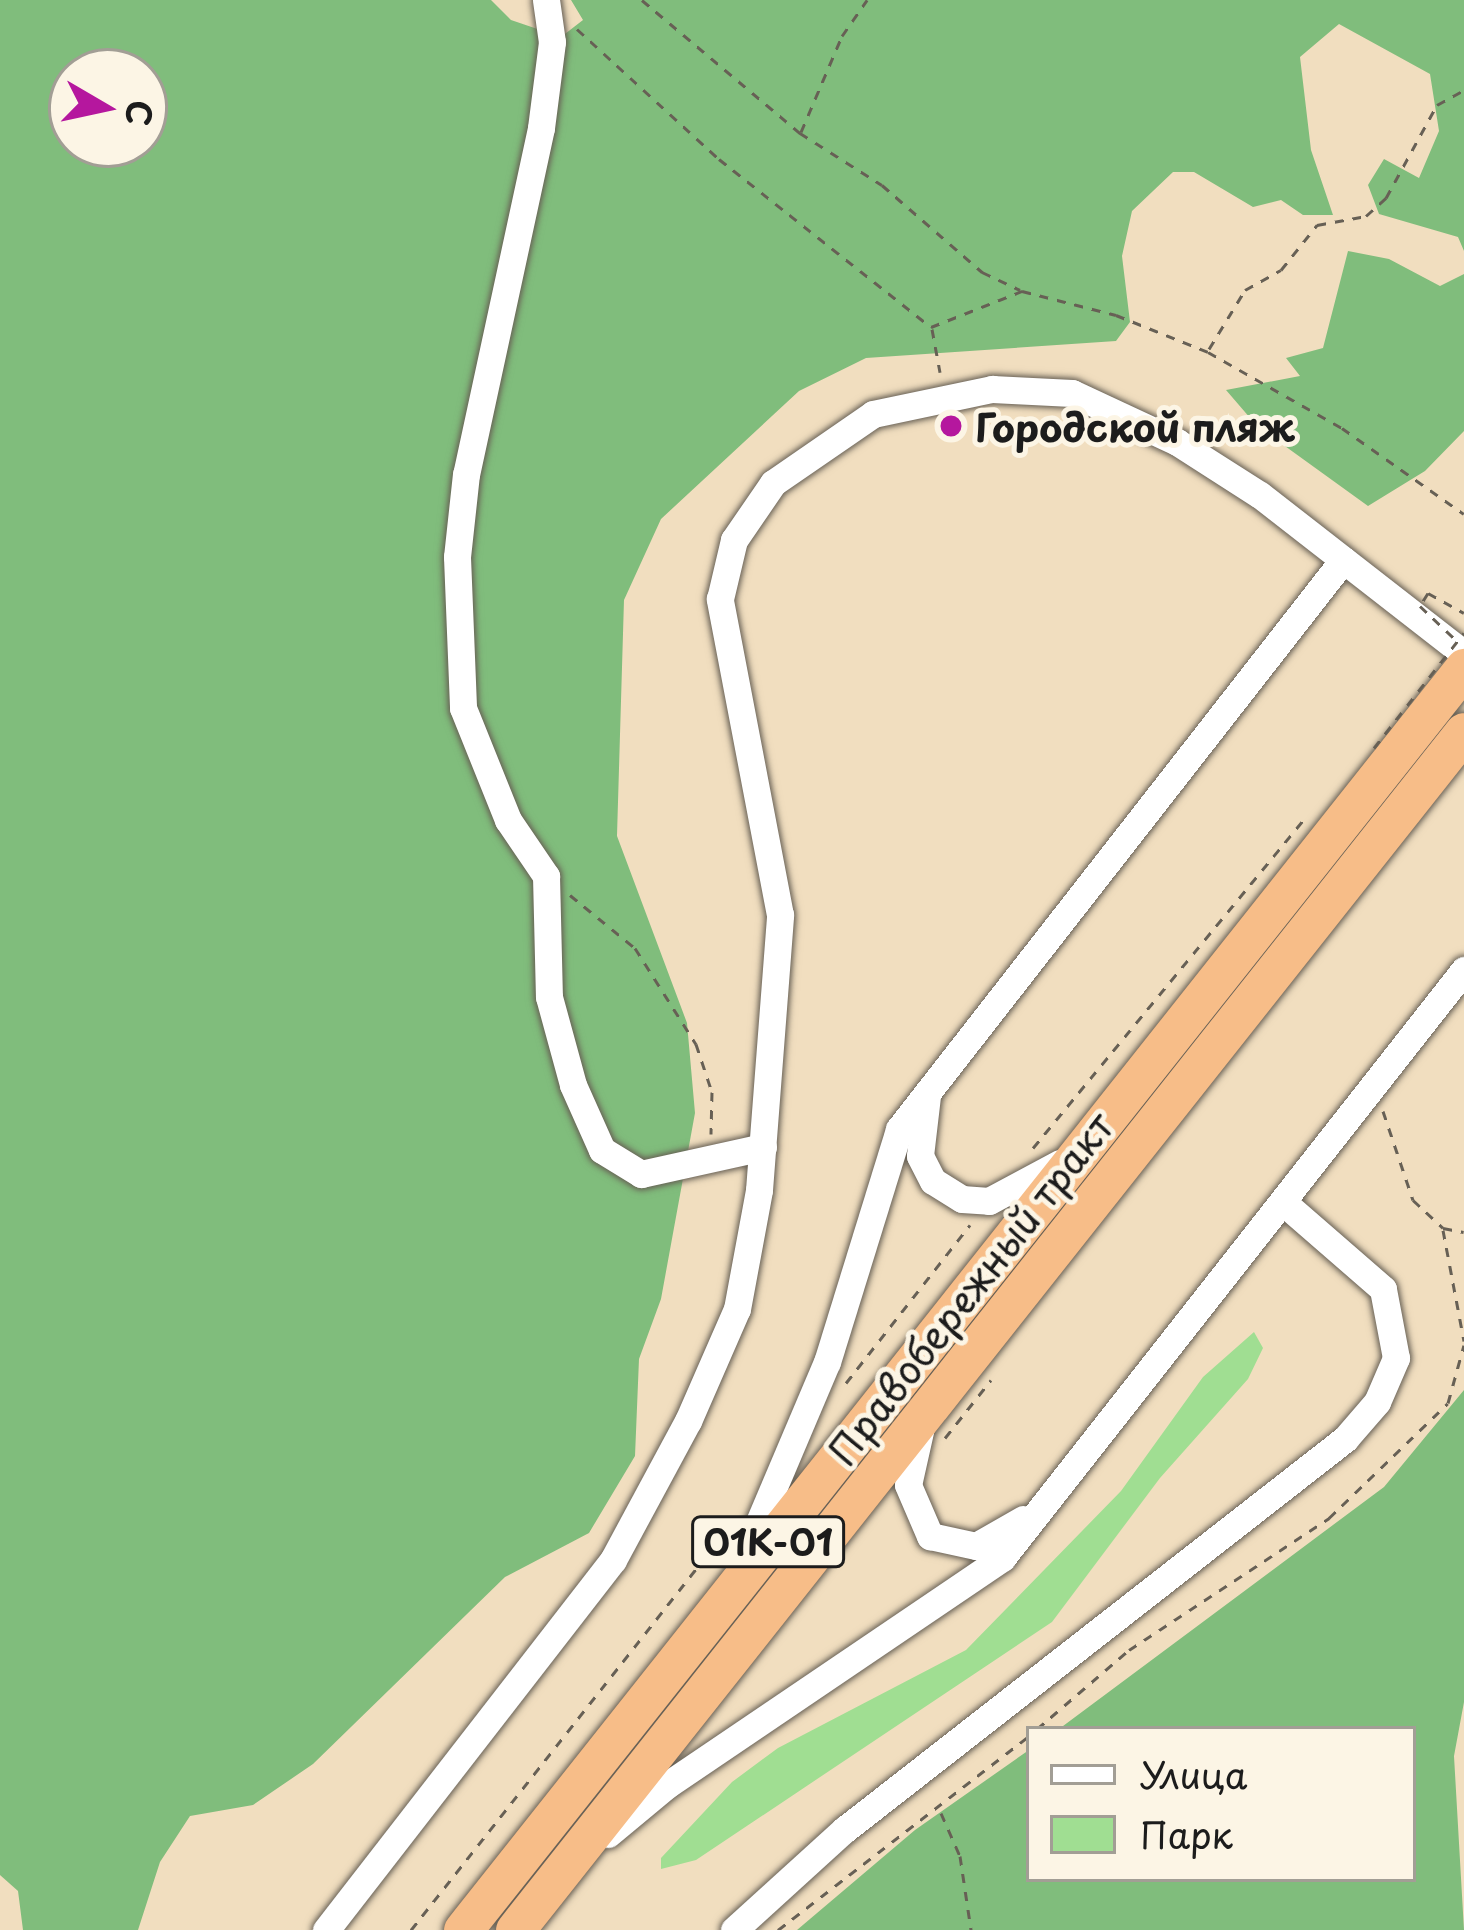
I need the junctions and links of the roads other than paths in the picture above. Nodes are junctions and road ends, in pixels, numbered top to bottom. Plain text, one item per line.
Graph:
1 (546, 1) edge
2 (1342, 560) junction
3 (1462, 655) edge
4 (1464, 732) edge
5 (1386, 764) junction
6 (1464, 970) edge
7 (929, 1084) junction
8 (763, 1147) junction
9 (1074, 1154) junction
10 (1282, 1202) junction
11 (930, 1406) junction
12 (1073, 1470) junction
13 (731, 1589) junction
14 (544, 1894) junction
15 (326, 1930) edge
16 (463, 1930) edge
17 (515, 1930) edge
18 (734, 1930) edge

1 - 8 street
2 - 3 street
2 - 7 street
2 - 8 street
3 - 5 highway, 01К-01
4 - 5 highway, 01К-01
5 - 9 highway, Правобережный тракт / 01К-01
5 - 11 highway, Правобережный тракт / 01К-01
6 - 10 street
7 - 9 street
7 - 13 street
8 - 15 street
9 - 13 highway, Правобережный тракт / 01К-01
10 - 12 street
10 - 18 street
11 - 12 street
11 - 14 highway, Правобережный тракт / 01К-01
12 - 14 street
13 - 16 highway, Правобережный тракт / 01К-01
14 - 17 highway, Правобережный тракт / 01К-01

